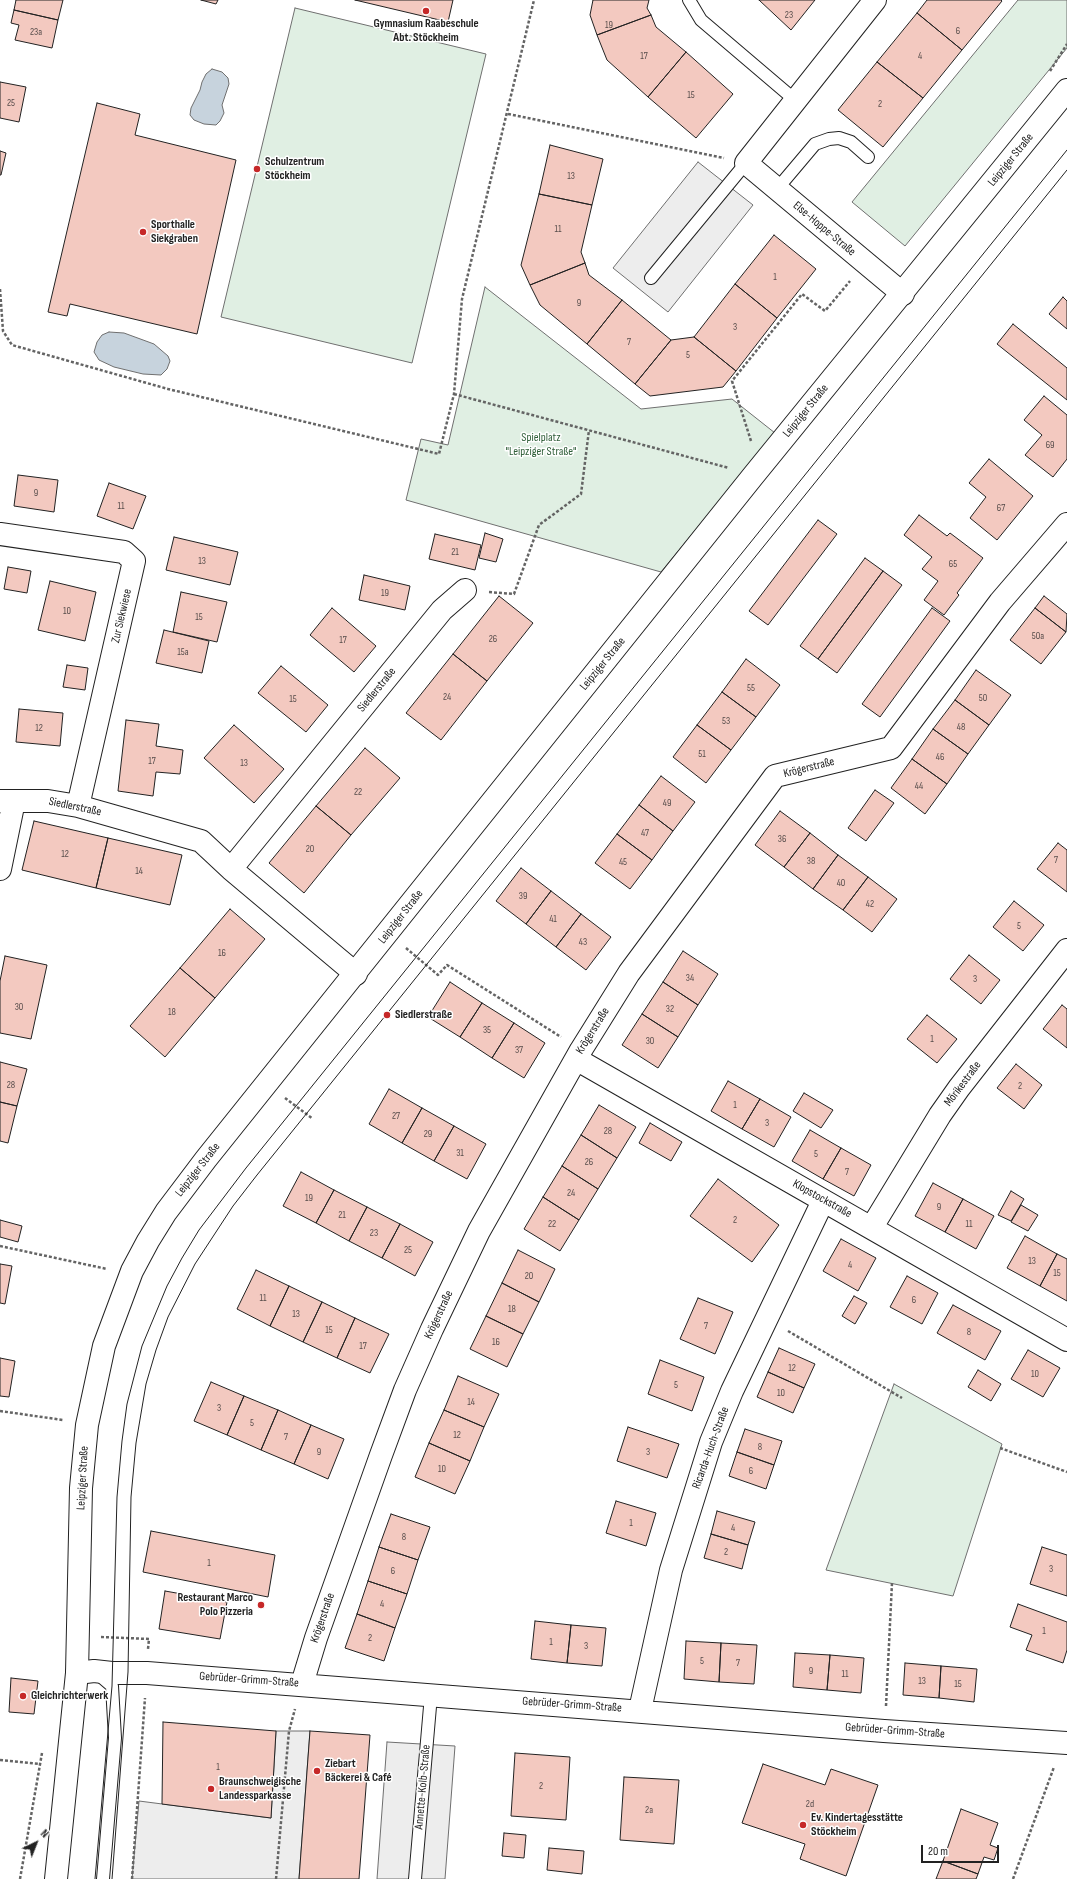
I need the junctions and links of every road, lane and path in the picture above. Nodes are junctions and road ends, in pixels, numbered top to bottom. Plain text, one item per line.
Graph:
1 (534, 0) edge
2 (689, 0) edge
3 (875, 0) edge
4 (1067, 90) edge
5 (795, 100) junction
6 (508, 114) junction
7 (868, 156) dead end
8 (746, 163) junction
9 (777, 189) junction
10 (865, 262) junction
11 (651, 278) dead end
12 (0, 289) edge
13 (903, 294) junction
14 (454, 394) junction
15 (589, 430) junction
16 (752, 446) dead end
17 (733, 469) dead end
18 (1066, 526) edge
19 (0, 534) edge
20 (465, 590) joint
21 (7, 801) edge
22 (78, 806) junction
23 (0, 869) edge
24 (232, 869) junction
25 (402, 945) dead end
26 (1067, 950) edge
27 (356, 974) junction
28 (562, 1038) dead end
29 (576, 1059) junction
30 (280, 1094) dead end
31 (312, 1119) dead end
32 (823, 1201) junction
33 (872, 1227) junction
34 (0, 1246) edge
35 (109, 1270) dead end
36 (766, 1318) junction
37 (1067, 1340) edge
38 (902, 1398) dead end
39 (0, 1410) edge
40 (65, 1420) dead end
41 (1000, 1448) dead end
42 (1067, 1472) edge
43 (892, 1583) dead end
44 (99, 1630) dead end
45 (99, 1637) dead end
46 (149, 1639) dead end
47 (86, 1672) junction
48 (147, 1673) junction
49 (302, 1684) junction
50 (431, 1695) junction
51 (640, 1710) junction
52 (884, 1731) junction
53 (1066, 1739) edge
54 (0, 1760) edge
55 (40, 1764) dead end
56 (56, 1879) edge
57 (103, 1879) edge
58 (132, 1879) edge
59 (276, 1879) edge
60 (415, 1879) edge
61 (1013, 1879) edge

1 - 6 path
2 - 5 lane
3 - 5 street
4 - 13 street, Leipziger Straße
5 - 8 street
6 - 8 path
6 - 14 path
7 - 9 lane
8 - 9 street, Else-Hoppe-Straße
8 - 11 lane
9 - 10 street, Else-Hoppe-Straße
10 - 13 street, Else-Hoppe-Straße
10 - 16 path
12 - 14 path
13 - 27 street, Leipziger Straße
14 - 15 path
15 - 17 path
15 - 20 path
18 - 29 street, Krögerstraße
19 - 22 street, Zur Siekwiese
20 - 24 street, Siedlerstraße
21 - 22 street, Siedlerstraße
21 - 23 street
22 - 24 street, Siedlerstraße
24 - 27 street, Siedlerstraße
25 - 28 path
26 - 33 street, Mörikestraße
27 - 47 street, Leipziger Straße
29 - 32 street, Klopstockstraße
29 - 49 street, Krögerstraße
30 - 31 path
32 - 33 street, Klopstockstraße
32 - 36 street, Ricarda-Huch-Straße
33 - 37 street, Klopstockstraße
34 - 35 path
36 - 38 path
36 - 51 street, Ricarda-Huch-Straße
39 - 40 path
41 - 42 path
43 - 52 path
44 - 45 path
46 - 48 path
47 - 48 street, Gebrüder-Grimm-Straße
47 - 56 street, Leipziger Straße
47 - 57 lane
48 - 49 street, Gebrüder-Grimm-Straße
48 - 58 path
49 - 50 street, Gebrüder-Grimm-Straße
49 - 59 path
50 - 51 street, Gebrüder-Grimm-Straße
50 - 60 lane, Annette-Kolb-Straße
51 - 52 street, Gebrüder-Grimm-Straße
52 - 53 street, Gebrüder-Grimm-Straße
53 - 61 path
54 - 55 path

